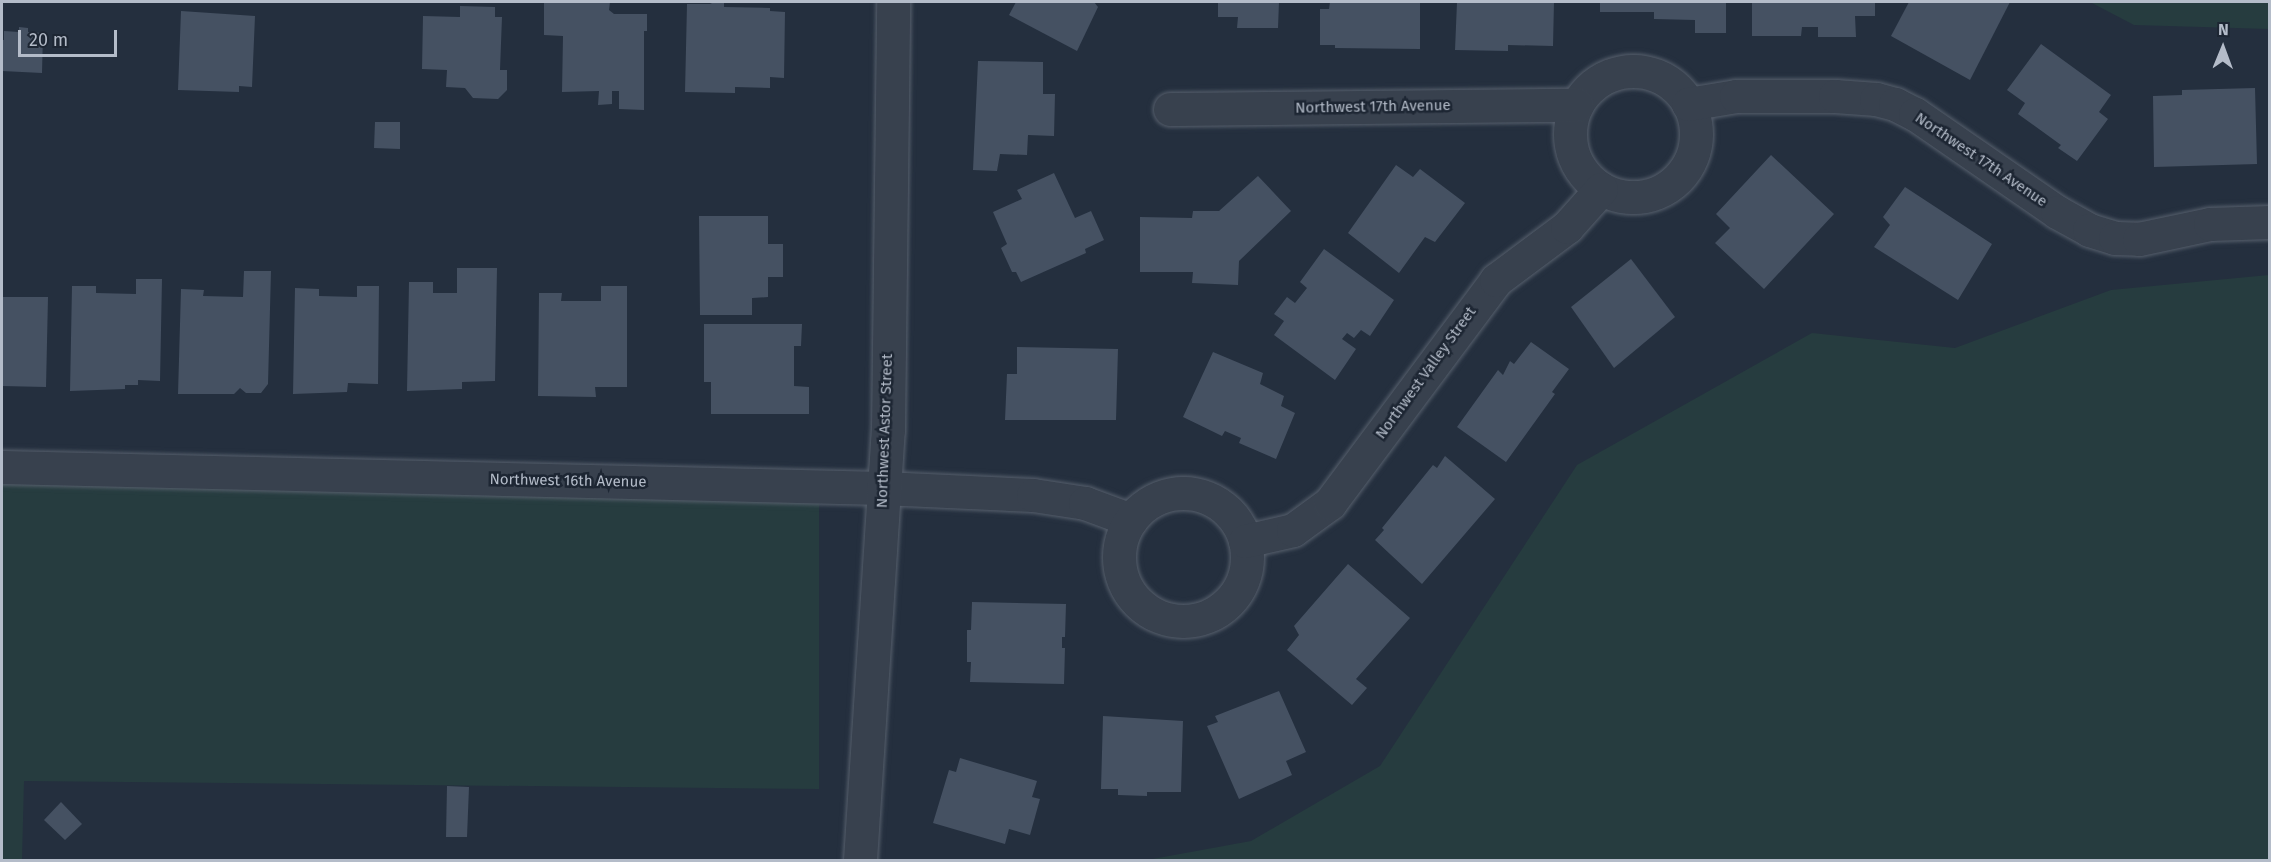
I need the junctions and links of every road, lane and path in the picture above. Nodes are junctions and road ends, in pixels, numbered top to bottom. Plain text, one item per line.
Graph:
1 (893, 2) edge
2 (1688, 104) junction
3 (1577, 105) junction
4 (1170, 109) dead end
5 (1601, 189) junction
6 (2270, 222) edge
7 (2, 467) edge
8 (883, 488) junction
9 (1131, 520) junction
10 (1245, 541) junction
11 (860, 861) edge

1 - 8 street, Northwest Astor Street
2 - 3 street
2 - 5 street
2 - 6 street, Northwest 17th Avenue
3 - 4 street, Northwest 17th Avenue
3 - 5 street
5 - 10 street, Northwest Valley Street
7 - 8 street, Northwest 16th Avenue
8 - 9 street, Northwest 16th Avenue
8 - 11 street, Northwest Astor Street
9 - 10 street
9 - 10 street

